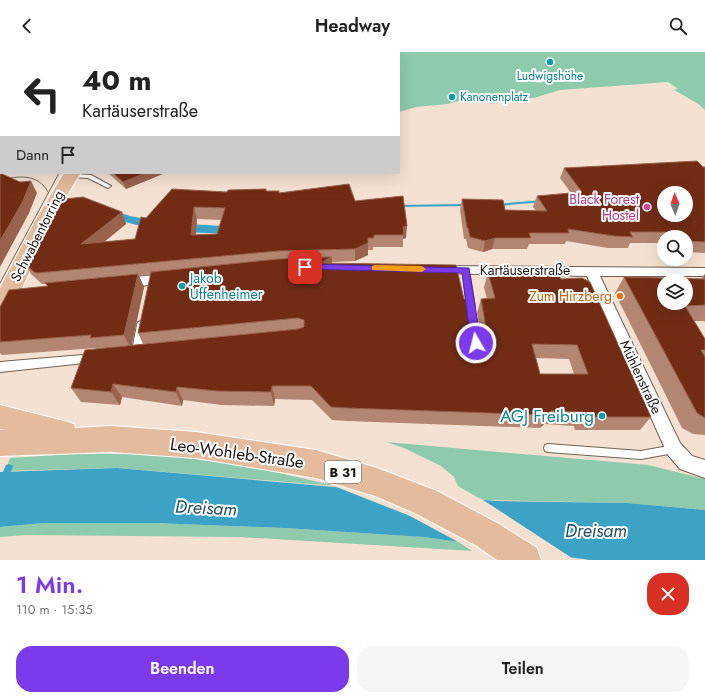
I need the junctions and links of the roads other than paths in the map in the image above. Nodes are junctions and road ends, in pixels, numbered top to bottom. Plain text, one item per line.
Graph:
1 (69, 177) edge
2 (108, 186) dead end
3 (423, 269) edge
4 (466, 270) junction
5 (591, 270) junction
6 (705, 272) edge
7 (182, 278) edge
8 (105, 285) edge
9 (8, 294) edge
10 (472, 314) edge
11 (144, 318) edge
12 (121, 356) edge
13 (107, 357) edge
14 (0, 367) edge
15 (0, 417) edge
16 (88, 438) junction
17 (0, 443) edge
18 (548, 448) dead end
19 (674, 449) junction
20 (705, 469) edge
21 (525, 560) edge

1 - 2 lane
1 - 9 main road, Schwabentorring
3 - 4 street, Kartäuserstraße
4 - 5 street, Kartäuserstraße
4 - 10 lane
5 - 6 street, Kartäuserstraße
5 - 19 street, Mühlenstraße
7 - 8 street
11 - 12 street
13 - 14 street
15 - 16 main road
16 - 17 main road, Leo-Wohleb-Straße / B 31
16 - 21 main road, Leo-Wohleb-Straße / B 31
18 - 19 lane
19 - 20 street, Mühlenstraße

